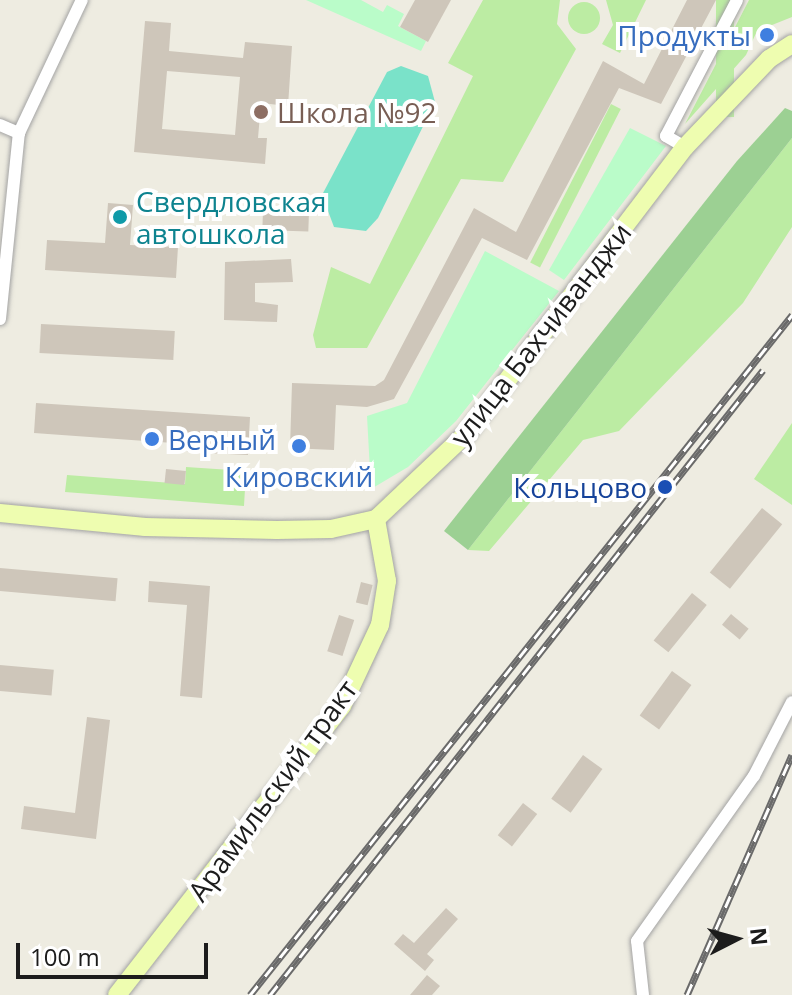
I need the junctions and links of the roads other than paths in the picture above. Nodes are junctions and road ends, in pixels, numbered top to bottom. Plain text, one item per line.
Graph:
1 (737, 0) edge
2 (78, 1) edge
3 (792, 44) edge
4 (0, 125) edge
5 (19, 133) junction
6 (685, 147) junction
7 (0, 319) edge
8 (0, 513) edge
9 (376, 519) junction
10 (792, 702) edge
11 (117, 995) edge
12 (643, 995) edge

1 - 6 street
2 - 5 street
3 - 6 main road, улица Бахчиванджи
4 - 5 street
5 - 7 street
6 - 9 main road, улица Бахчиванджи
8 - 9 main road
9 - 11 main road, Арамильский тракт
10 - 12 street

